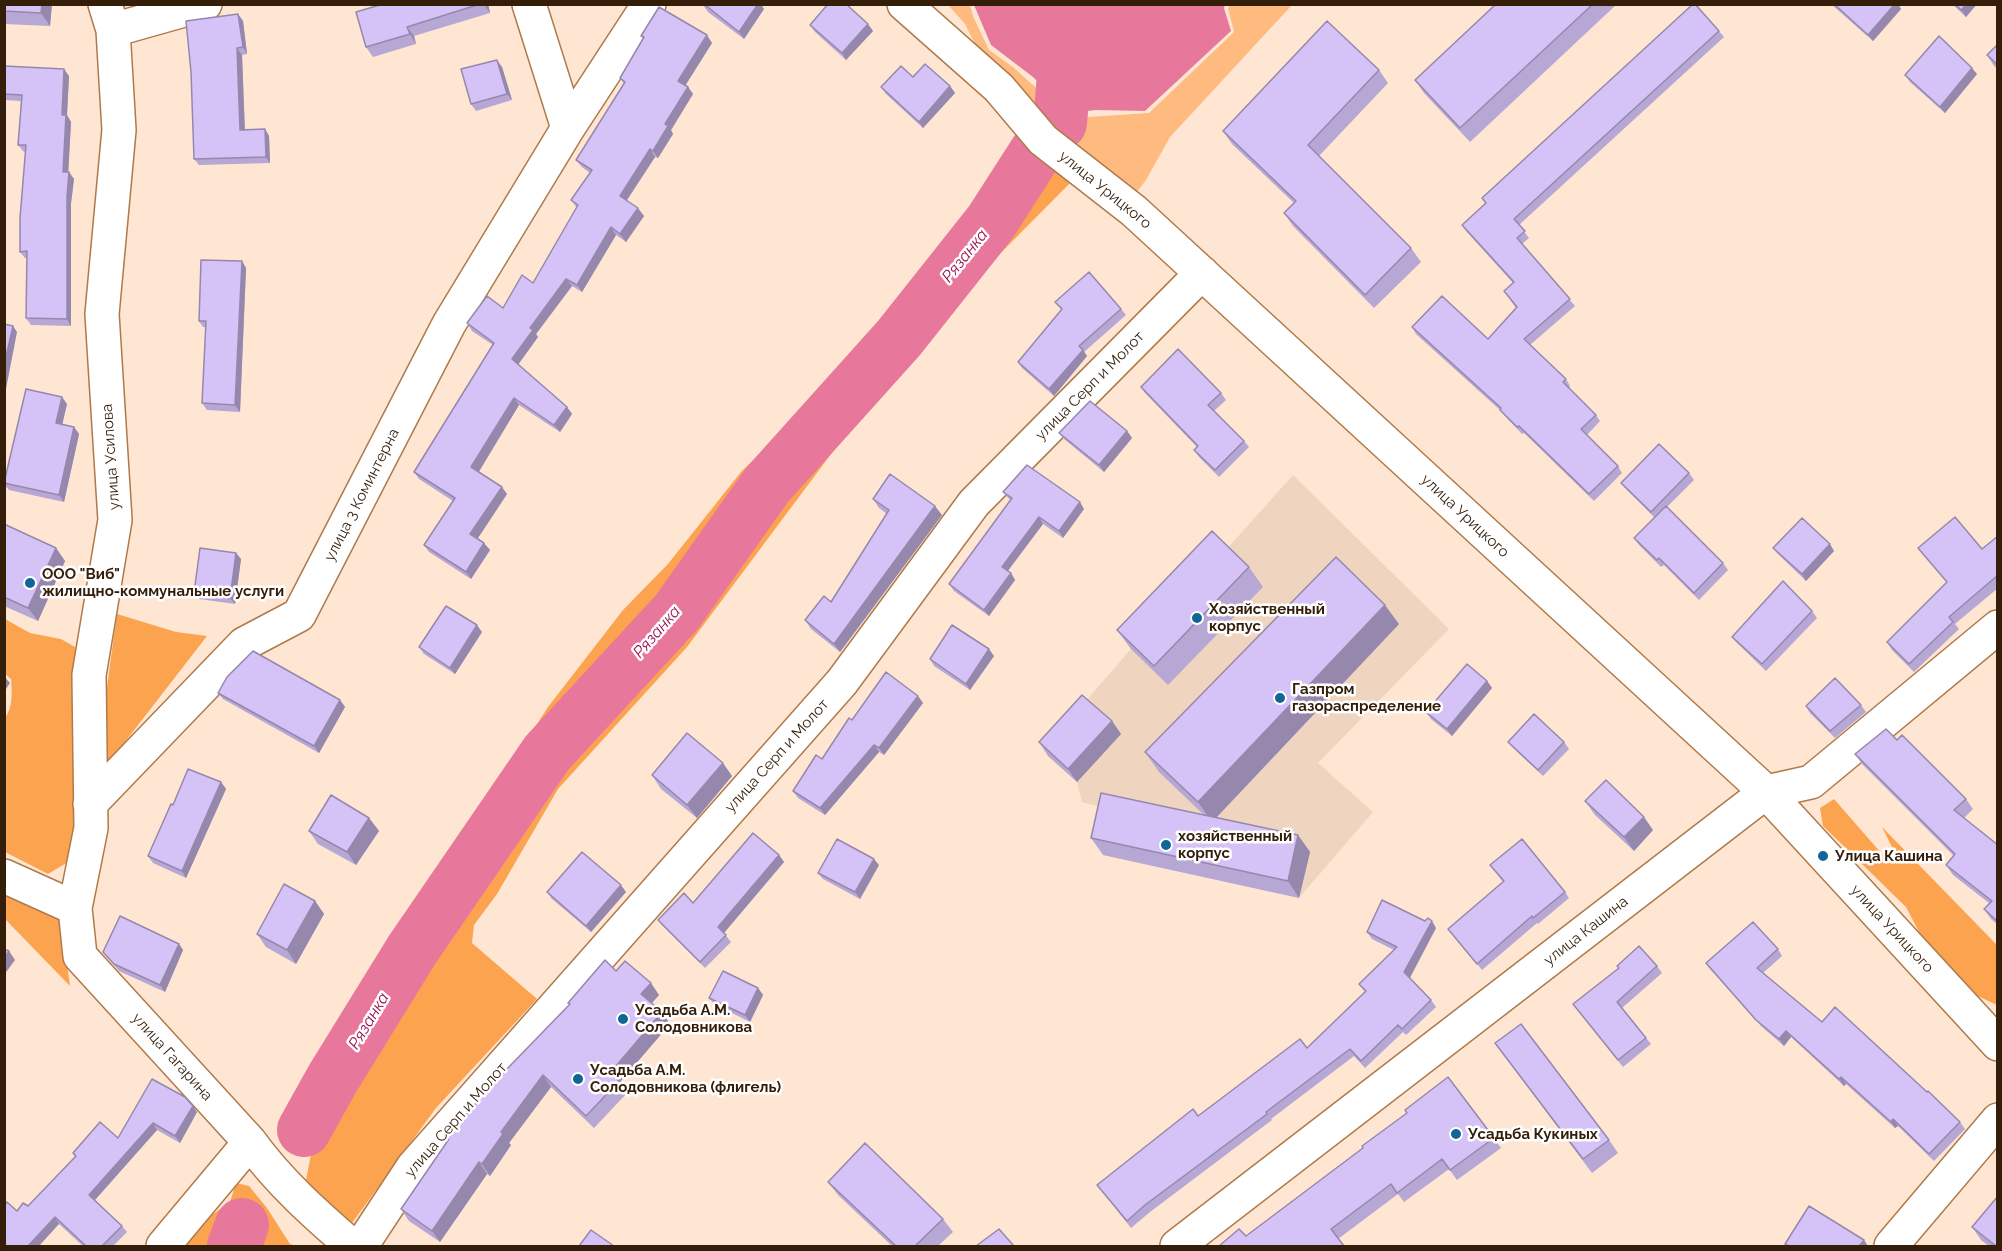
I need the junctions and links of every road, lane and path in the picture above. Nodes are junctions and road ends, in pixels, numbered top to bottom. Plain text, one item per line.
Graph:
1 (205, 4) edge
2 (529, 4) edge
3 (649, 4) edge
4 (909, 6) edge
5 (109, 17) edge
6 (568, 128) junction
7 (1202, 273) junction
8 (1998, 627) edge
9 (1766, 792) junction
10 (90, 804) junction
11 (4, 876) edge
12 (75, 908) junction
13 (1998, 1044) edge
14 (1998, 1120) edge
15 (250, 1142) junction
16 (163, 1246) edge
17 (352, 1246) edge
18 (361, 1246) edge
19 (1177, 1246) edge
20 (1892, 1246) edge

1 - 5 street
2 - 6 street
3 - 6 street, улица 3 Коминтерна
4 - 7 street, улица Урицкого
5 - 10 street, улица Усилова
6 - 10 street, улица 3 Коминтерна
7 - 9 street, улица Урицкого
7 - 18 street, улица Серп и Молот
8 - 9 street, улица Кашина
9 - 13 street, улица Урицкого
9 - 19 street, улица Кашина
10 - 12 street, улица Усилова
11 - 12 street
12 - 15 street, улица Гагарина
14 - 20 street
15 - 16 street
15 - 17 street, улица Гагарина

